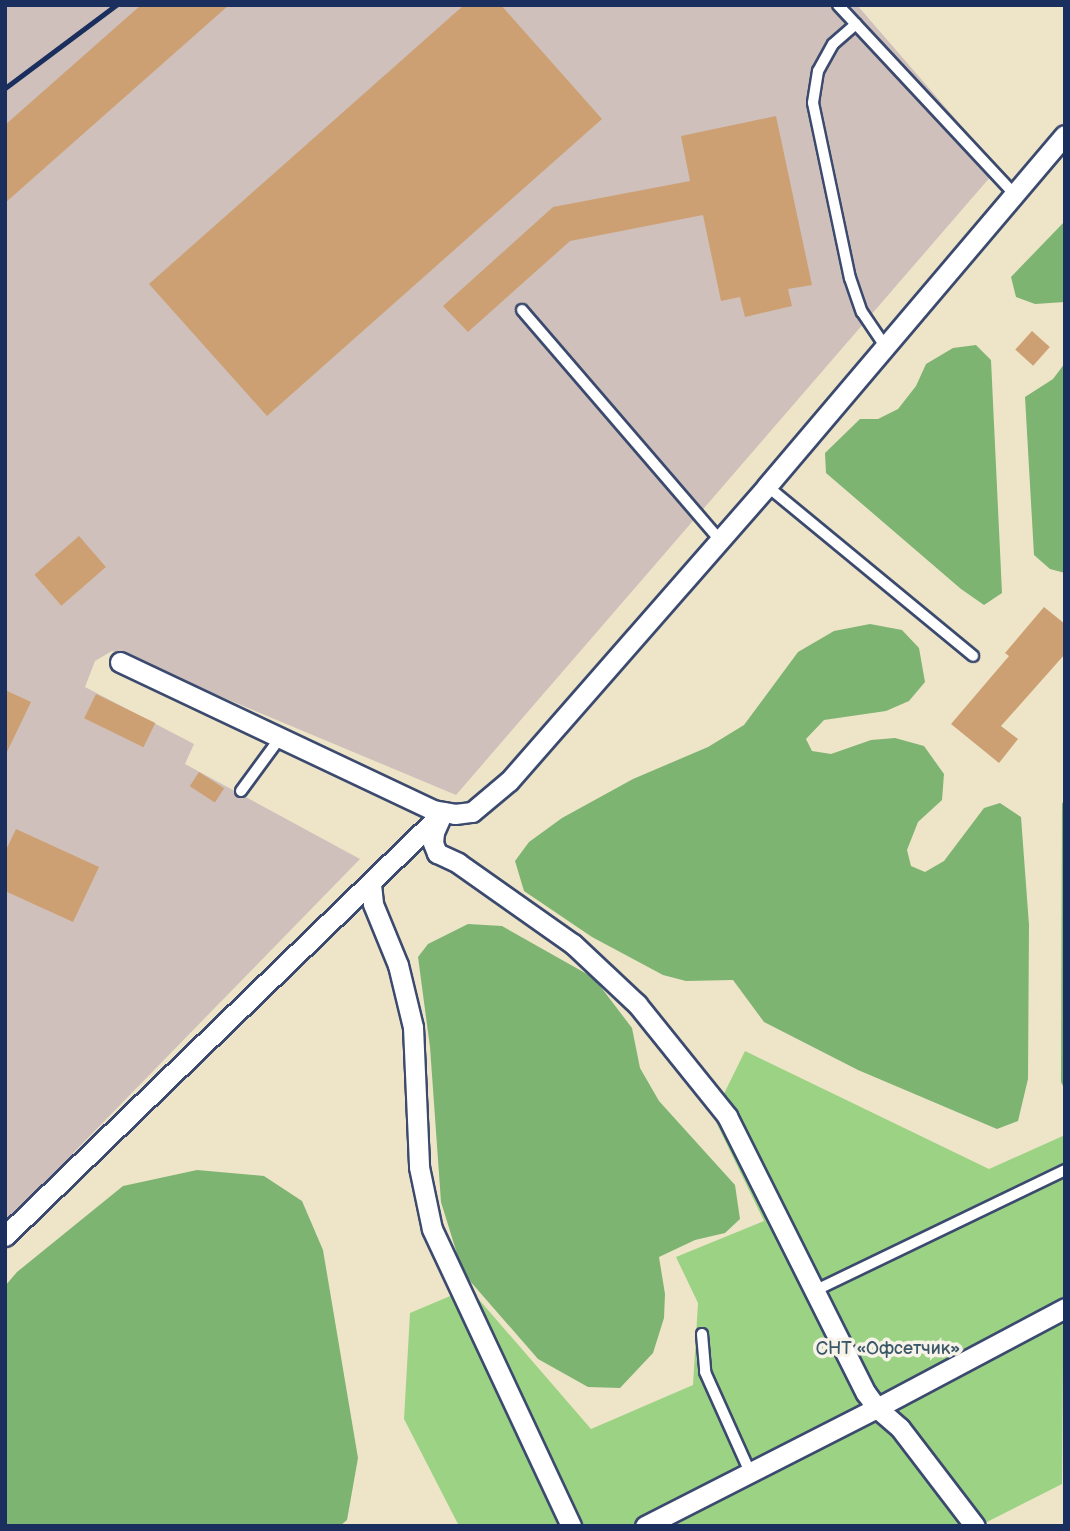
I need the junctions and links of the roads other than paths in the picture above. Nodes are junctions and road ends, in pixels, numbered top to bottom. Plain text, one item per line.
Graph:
1 (838, 5) edge
2 (856, 24) junction
3 (1065, 135) edge
4 (1016, 196) junction
5 (522, 310) dead end
6 (884, 345) junction
7 (767, 486) junction
8 (720, 540) junction
9 (973, 656) dead end
10 (120, 662) dead end
11 (280, 738) junction
12 (241, 791) dead end
13 (443, 812) junction
14 (371, 884) junction
15 (1065, 1170) edge
16 (5, 1236) edge
17 (814, 1291) junction
18 (1065, 1308) edge
19 (702, 1334) dead end
20 (877, 1408) junction
21 (750, 1472) junction
22 (571, 1526) edge
23 (645, 1526) edge
24 (975, 1526) edge

1 - 2 lane
2 - 4 lane
2 - 6 lane
3 - 4 street
4 - 6 street
5 - 8 lane
6 - 7 street
7 - 8 street
7 - 9 lane
8 - 13 street
10 - 11 street
11 - 12 lane
11 - 13 street
13 - 14 street
13 - 17 street
14 - 16 street
14 - 22 street
15 - 17 lane
17 - 20 street
18 - 20 street
19 - 21 lane
20 - 21 street
20 - 24 street
21 - 23 street

